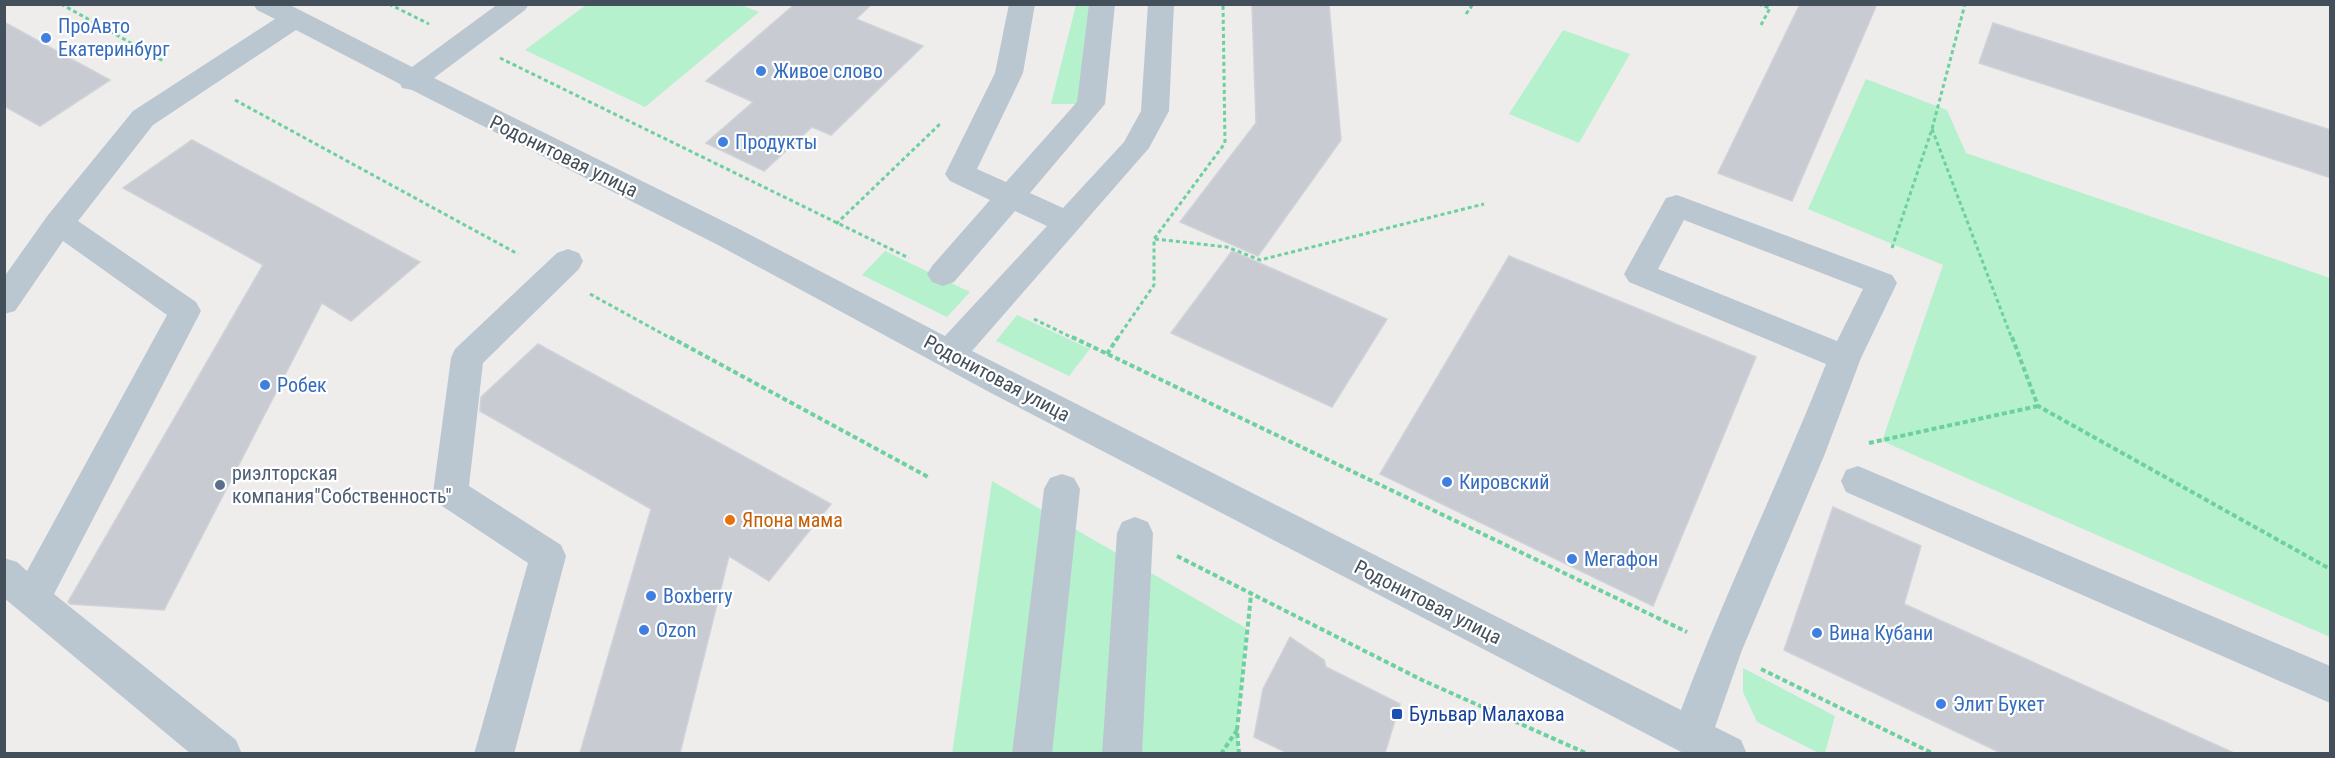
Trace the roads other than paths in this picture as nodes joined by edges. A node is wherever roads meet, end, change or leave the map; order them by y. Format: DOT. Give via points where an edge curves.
graph roads {
  1 [pos="266,4"];
  2 [pos="516,4"];
  3 [pos="1022,4"];
  4 [pos="1102,4"];
  5 [pos="1161,4"];
  6 [pos="294,20"];
  7 [pos="412,81"];
  8 [pos="1010,198"];
  9 [pos="1067,222"];
  10 [pos="59,223"];
  11 [pos="561,267"];
  12 [pos="943,274"];
  13 [pos="4,302"];
  14 [pos="950,353"];
  15 [pos="1845,358"];
  16 [pos="1858,481"];
  17 [pos="1062,489"];
  18 [pos="1135,533"];
  19 [pos="4,574"];
  20 [pos="32,599"];
  21 [pos="2331,685"];
  22 [pos="1692,735"];
  23 [pos="222,753"];
  24 [pos="494,753"];
  25 [pos="1032,753"];
  26 [pos="1122,753"];
  27 [pos="1726,753"];
  1 -- 6 [label="street, Родонитовая улица"];
  2 -- 7 [label="street"];
  3 -- 8 [label="street" via="1010,73 960,174"];
  4 -- 8 [label="street" via="1091,104"];
  5 -- 9 [label="street" via="1155,111 1135,148"];
  6 -- 7 [label="street, Родонитовая улица"];
  6 -- 10 [label="street" via="142,118"];
  7 -- 14 [label="street, Родонитовая улица"];
  8 -- 9 [label="street"];
  8 -- 12 [label="street"];
  9 -- 14 [label="street"];
  10 -- 13 [label="street"];
  10 -- 20 [label="street" via="185,311"];
  11 -- 24 [label="street" via="467,358 451,493 548,556"];
  14 -- 22 [label="street, Родонитовая улица" via="1003,384"];
  15 -- 15 [label="street" via="1881,283 1677,206 1640,274"];
  15 -- 22 [label="street" via="1723,650"];
  16 -- 21 [label="street"];
  17 -- 25 [label="street"];
  18 -- 26 [label="street"];
  19 -- 20 [label="street"];
  20 -- 23 [label="street"];
  22 -- 27 [label="street, Родонитовая улица"];
}
